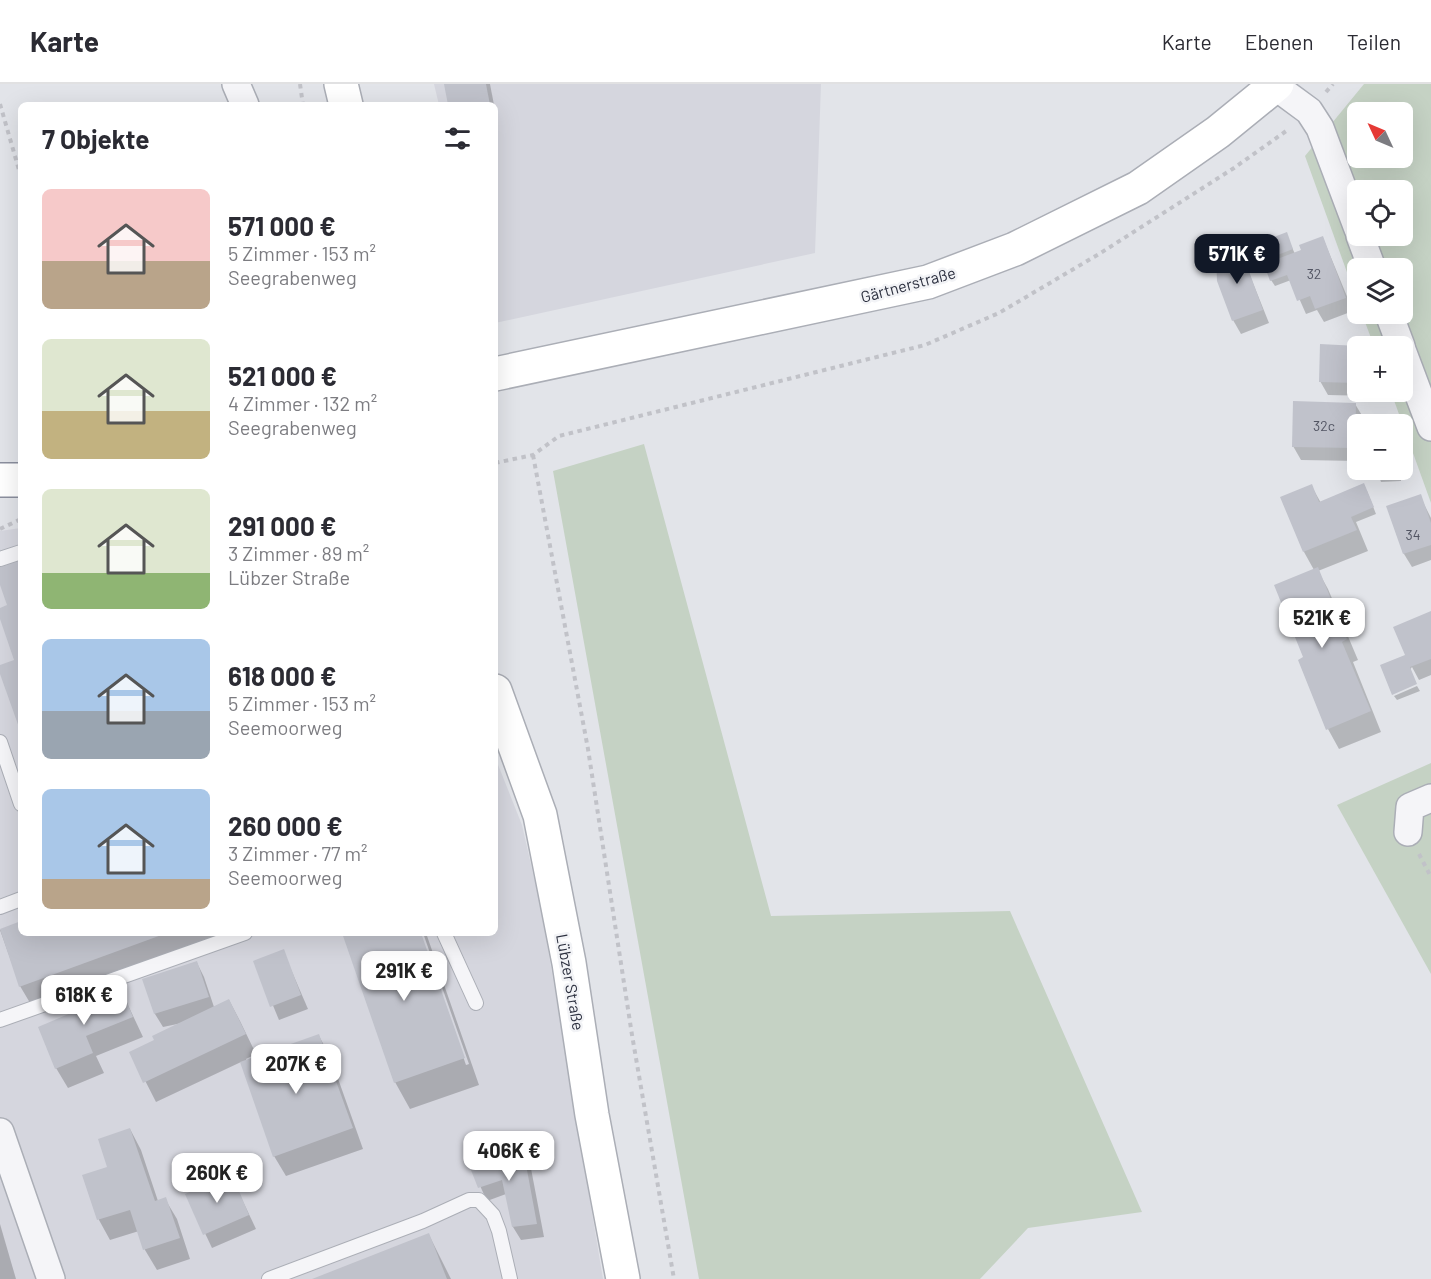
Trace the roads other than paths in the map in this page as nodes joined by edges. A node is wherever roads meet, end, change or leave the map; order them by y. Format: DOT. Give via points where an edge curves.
graph roads {
  1 [pos="236,84"];
  2 [pos="341,84"];
  3 [pos="1276,85"];
  4 [pos="244,102"];
  5 [pos="345,102"];
  6 [pos="1347,200"];
  7 [pos="498,373"];
  8 [pos="1413,378"];
  9 [pos="1431,427"];
  10 [pos="0,480"];
  11 [pos="18,481"];
  12 [pos="18,482"];
  13 [pos="0,486"];
  14 [pos="18,553"];
  15 [pos="0,560"];
  16 [pos="498,699"];
  17 [pos="0,742"];
  18 [pos="18,795"];
  19 [pos="1431,798"];
  20 [pos="1408,832"];
  21 [pos="18,900"];
  22 [pos="0,907"];
  23 [pos="237,936"];
  24 [pos="445,936"];
  25 [pos="476,1003"];
  26 [pos="0,1020"];
  27 [pos="0,1132"];
  28 [pos="51,1279"];
  29 [pos="269,1279"];
  30 [pos="510,1279"];
  31 [pos="623,1279"];
  1 -- 4 [label="street"];
  2 -- 5 [label="main road"];
  3 -- 6 [label="street" via="1309,111 1320,128"];
  3 -- 7 [label="main road, Gärtnerstraße" via="1138,188 1016,249 928,282"];
  8 -- 9 [label="street"];
  10 -- 11 [label="main road"];
  12 -- 13 [label="main road"];
  14 -- 15 [label="lane"];
  16 -- 31 [label="main road, Lübzer Straße" via="540,815 570,963 592,1115"];
  17 -- 18 [label="lane"];
  19 -- 20 [label="street" via="1410,807"];
  21 -- 22 [label="lane"];
  23 -- 26 [label="lane"];
  24 -- 25 [label="lane"];
  27 -- 28 [label="street"];
  29 -- 30 [label="lane" via="470,1200 479,1200 493,1215"];
}
